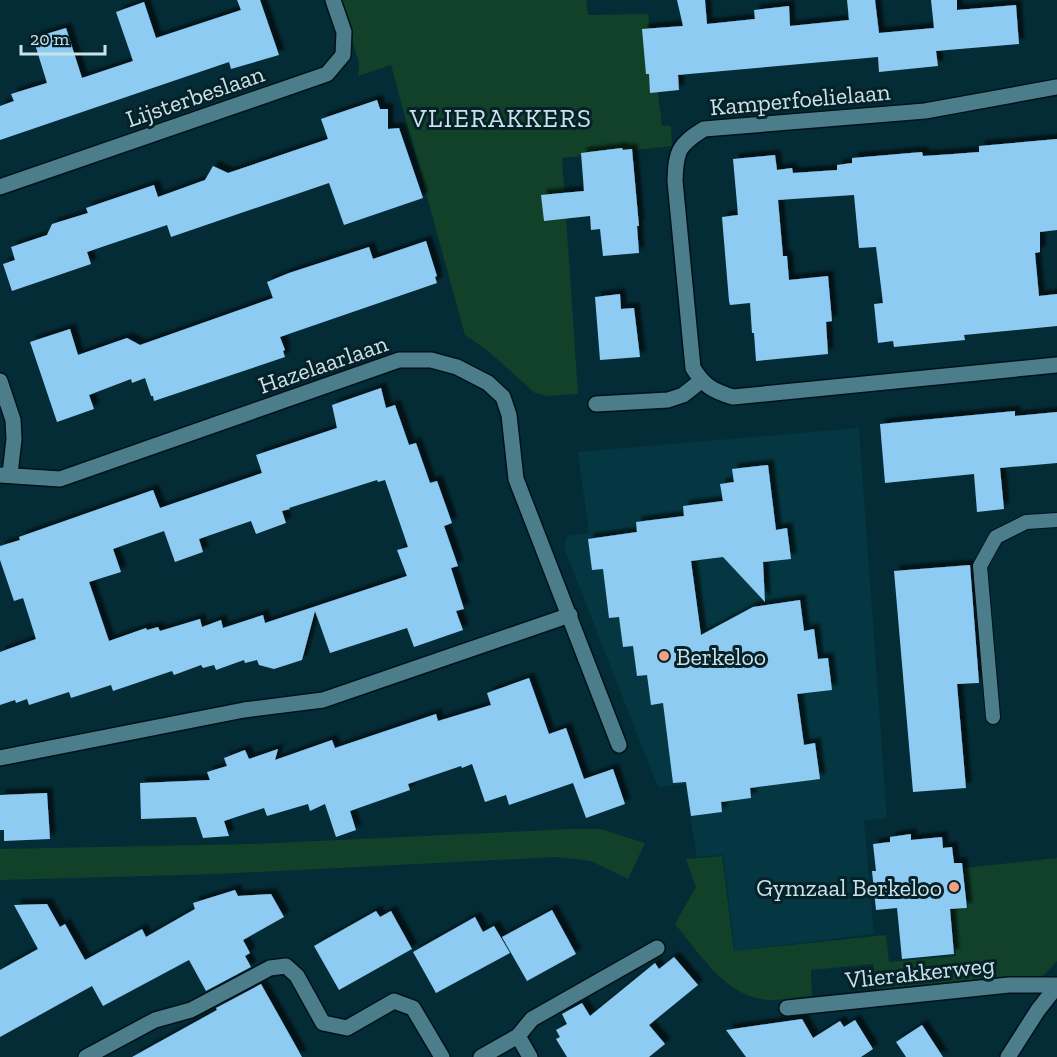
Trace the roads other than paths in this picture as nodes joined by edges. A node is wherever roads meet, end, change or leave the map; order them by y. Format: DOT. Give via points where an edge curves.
graph roads {
  1 [pos="333,0"];
  2 [pos="1057,87"];
  3 [pos="0,187"];
  4 [pos="1057,365"];
  5 [pos="0,381"];
  6 [pos="701,381"];
  7 [pos="596,404"];
  8 [pos="5,475"];
  9 [pos="1057,520"];
  10 [pos="570,615"];
  11 [pos="993,717"];
  12 [pos="619,745"];
  13 [pos="0,758"];
  14 [pos="657,948"];
  15 [pos="1057,986"];
  16 [pos="787,1008"];
  17 [pos="518,1036"];
  18 [pos="86,1057"];
  19 [pos="442,1057"];
  20 [pos="481,1057"];
  21 [pos="530,1057"];
  22 [pos="1008,1057"];
  1 -- 3 [label="street, Lijsterbeslaan" via="344,32 343,55 327,74"];
  2 -- 6 [label="street, Kamperfoelielaan" via="925,111 704,129 686,140 676,159 675,181 693,368"];
  4 -- 6 [label="street" via="733,397 715,392"];
  5 -- 8 [label="street" via="14,420 14,439"];
  6 -- 7 [label="street" via="683,395 668,400"];
  8 -- 10 [label="street, Hazelaarlaan" via="60,479 399,360 431,360 467,372 503,397 509,415 516,479"];
  9 -- 11 [label="lane" via="1026,522 996,537 980,566"];
  10 -- 12 [label="street, Hazelaarlaan"];
  10 -- 13 [label="street" via="324,700 244,710"];
  14 -- 17 [label="street" via="532,1019"];
  15 -- 16 [label="street, Vlierakkerweg" via="990,987"];
  15 -- 22 [label="street"];
  17 -- 20 [label="street"];
  17 -- 21 [label="street"];
  18 -- 19 [label="street" via="155,1020 191,1010 270,968 286,966 297,976 322,1023 347,1028 393,1001 414,1008"];
}
